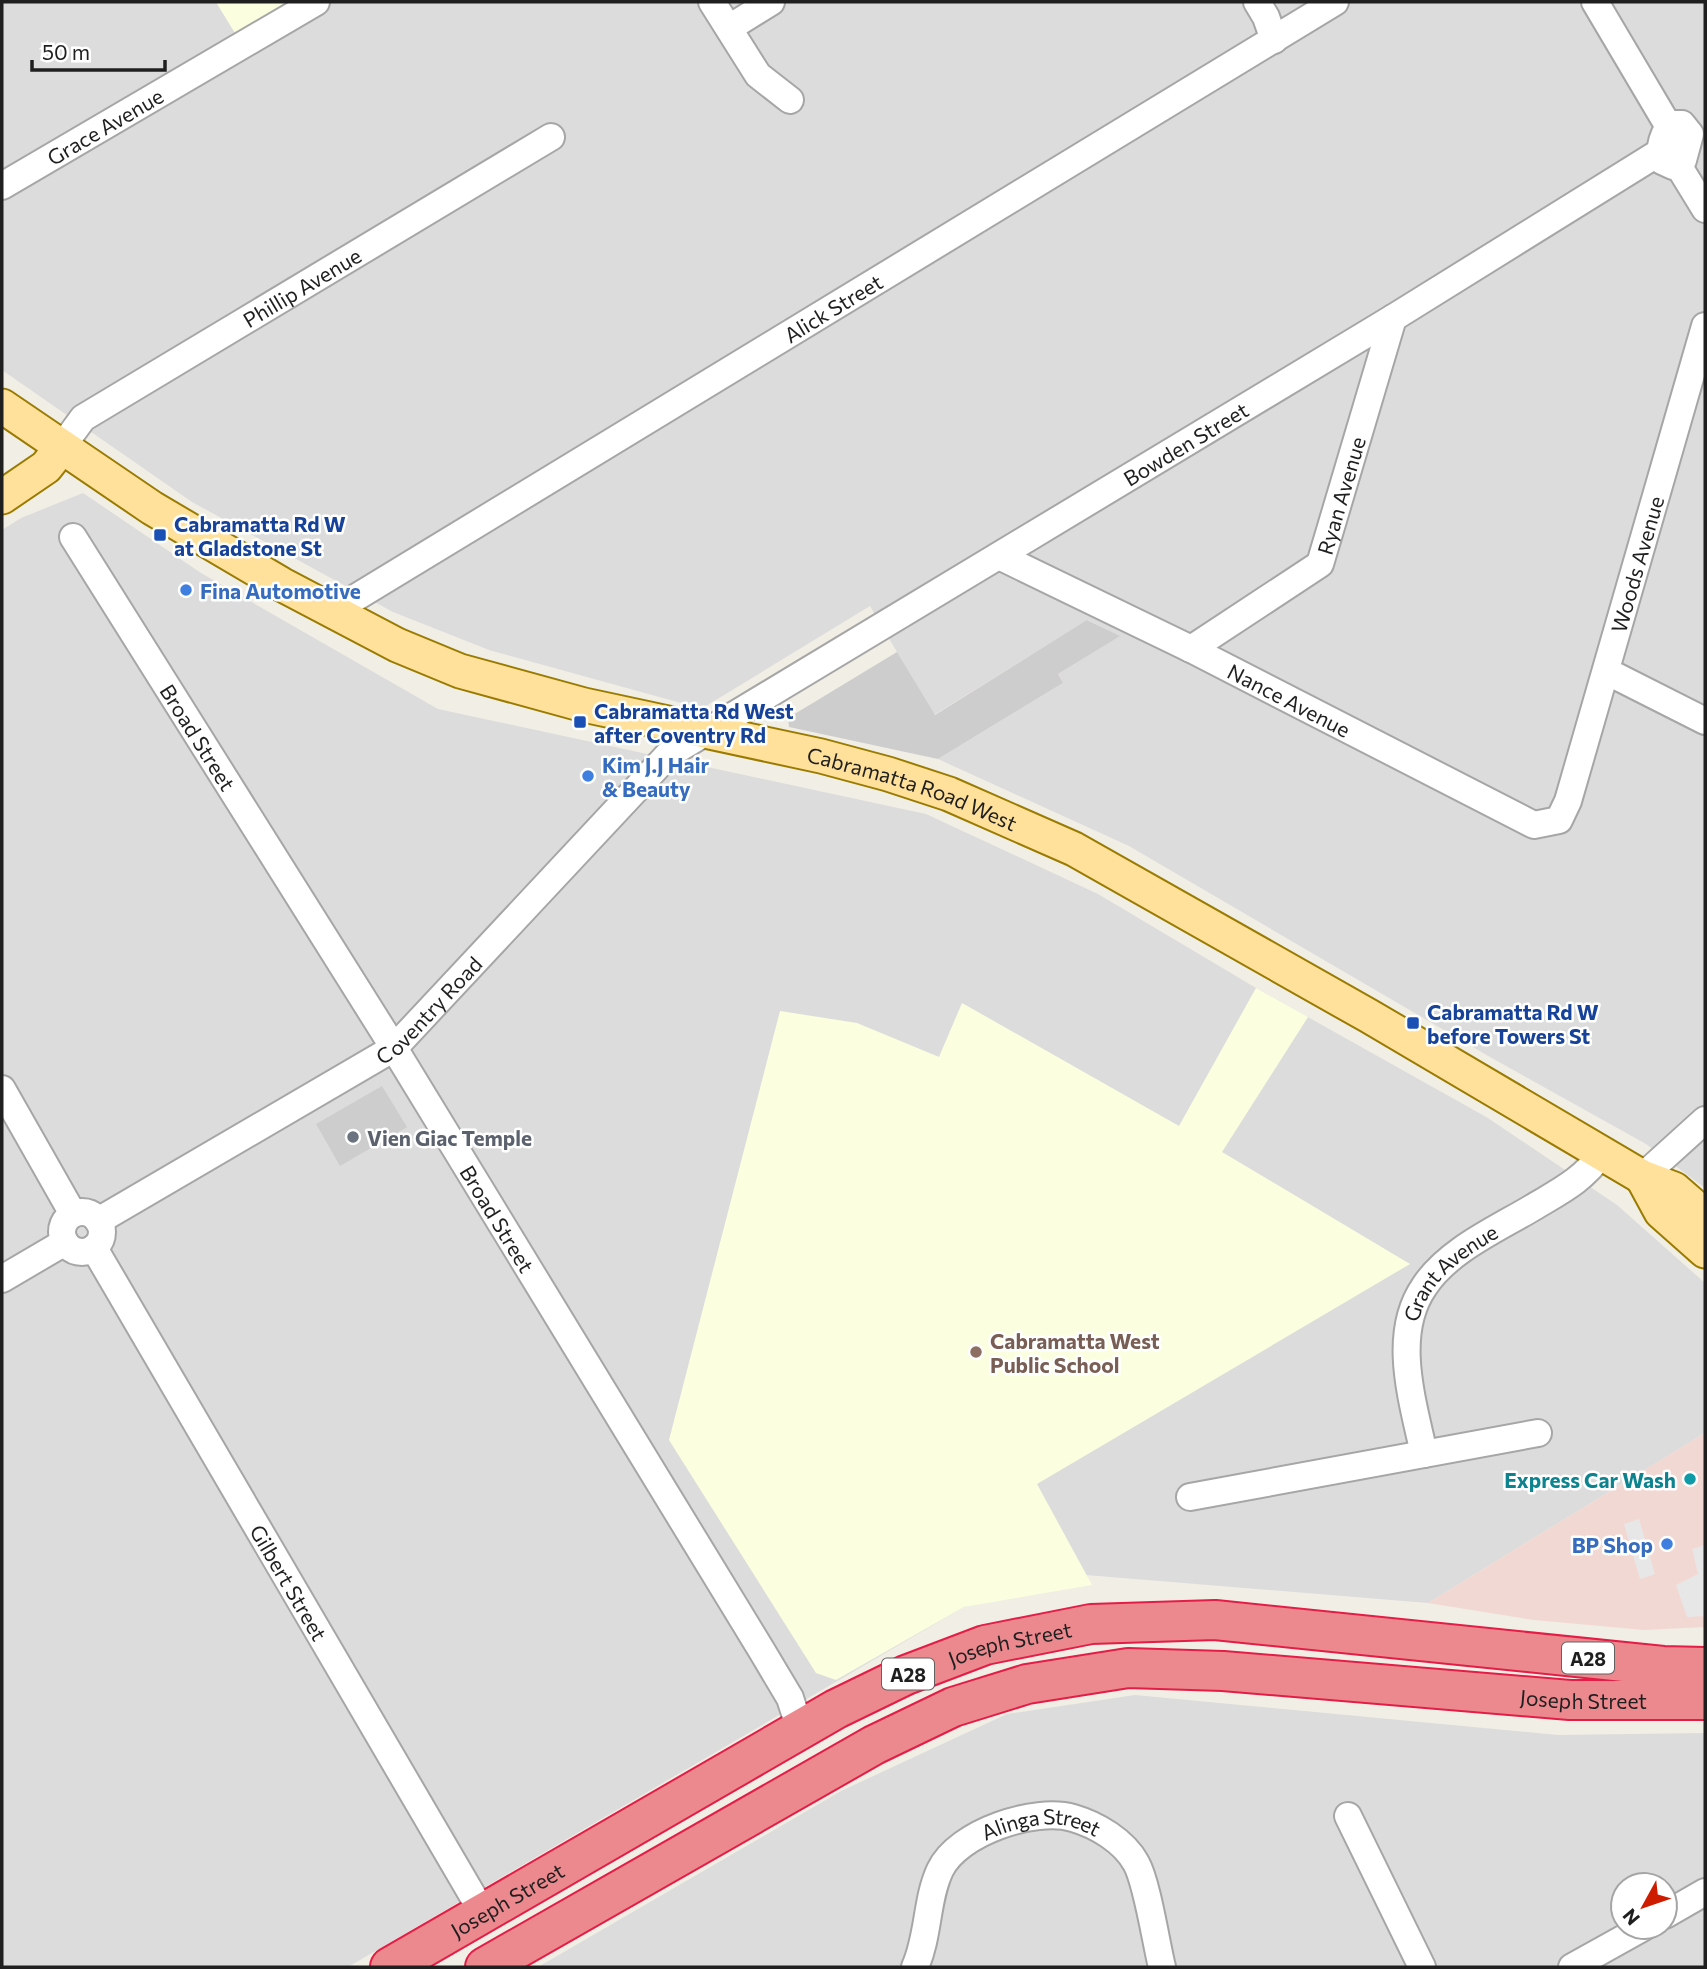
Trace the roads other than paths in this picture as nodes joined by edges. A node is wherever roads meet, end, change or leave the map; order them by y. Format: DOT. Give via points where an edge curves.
graph roads {
  1 [pos="316,2"];
  2 [pos="712,2"];
  3 [pos="771,2"];
  4 [pos="1257,2"];
  5 [pos="1335,2"];
  6 [pos="1595,2"];
  7 [pos="729,29"];
  8 [pos="1274,40"];
  9 [pos="790,100"];
  10 [pos="1688,128"];
  11 [pos="551,137"];
  12 [pos="1669,159"];
  13 [pos="2,186"];
  14 [pos="1705,209"];
  15 [pos="1393,318"];
  16 [pos="1705,326"];
  17 [pos="1698,387"];
  18 [pos="2,406"];
  19 [pos="61,447"];
  20 [pos="2,497"];
  21 [pos="73,537"];
  22 [pos="999,556"];
  23 [pos="332,612"];
  24 [pos="1191,649"];
  25 [pos="1606,671"];
  26 [pos="1705,721"];
  27 [pos="707,734"];
  28 [pos="1568,801"];
  29 [pos="394,1048"];
  30 [pos="2,1089"];
  31 [pos="1705,1120"];
  32 [pos="1603,1152"];
  33 [pos="1642,1177"];
  34 [pos="1705,1216"];
  35 [pos="85,1218"];
  36 [pos="65,1242"];
  37 [pos="94,1248"];
  38 [pos="1705,1251"];
  39 [pos="2,1279"];
  40 [pos="1538,1433"];
  41 [pos="1424,1454"];
  42 [pos="1191,1497"];
  43 [pos="1705,1667"];
  44 [pos="1705,1700"];
  45 [pos="800,1729"];
  46 [pos="1348,1816"];
  47 [pos="1705,1892"];
  48 [pos="1679,1907"];
  49 [pos="484,1915"];
  50 [pos="1619,1941"];
  51 [pos="923,1961"];
  52 [pos="390,1967"];
  53 [pos="485,1967"];
  54 [pos="1161,1967"];
  55 [pos="1422,1967"];
  56 [pos="1572,1967"];
  1 -- 13 [label="street, Grace Avenue"];
  2 -- 7 [label="street"];
  3 -- 7 [label="street"];
  4 -- 8 [label="street"];
  5 -- 8 [label="street, Alick Street"];
  6 -- 10 [label="street"];
  7 -- 9 [label="street" via="758,75"];
  8 -- 23 [label="street, Alick Street"];
  10 -- 12 [label="street"];
  11 -- 19 [label="street, Phillip Avenue" via="83,418"];
  12 -- 14 [label="street"];
  12 -- 15 [label="street, Bowden Street"];
  15 -- 22 [label="street, Bowden Street"];
  15 -- 24 [label="street, Ryan Avenue" via="1320,564"];
  16 -- 17 [label="street, Woods Avenue"];
  17 -- 25 [label="street, Woods Avenue"];
  18 -- 19 [label="main road, Cabramatta Road West"];
  19 -- 20 [label="main road" via="46,467"];
  19 -- 23 [label="main road, Cabramatta Road West" via="152,508"];
  21 -- 29 [label="street, Broad Street"];
  22 -- 24 [label="street, Nance Avenue"];
  22 -- 27 [label="street, Bowden Street"];
  23 -- 27 [label="main road, Cabramatta Road West" via="460,671"];
  24 -- 28 [label="street, Nance Avenue" via="1534,825 1559,820"];
  25 -- 26 [label="street"];
  25 -- 28 [label="street, Woods Avenue"];
  27 -- 29 [label="street, Coventry Road" via="668,755"];
  27 -- 32 [label="main road, Cabramatta Road West" via="888,774 949,794 1074,849"];
  29 -- 35 [label="street, Coventry Road"];
  29 -- 45 [label="street, Broad Street" via="766,1657 790,1698"];
  30 -- 35 [label="street"];
  31 -- 33 [label="street"];
  32 -- 33 [label="main road, Cabramatta Road West"];
  32 -- 41 [label="street, Grant Avenue" via="1586,1175 1478,1241 1424,1286 1410,1315 1408,1340 1409,1384"];
  33 -- 34 [label="main road, Cabramatta Road West" via="1674,1189"];
  33 -- 38 [label="main road, Cabramatta Road West" via="1661,1212"];
  35 -- 36 [label="street" via="62,1230"];
  35 -- 37 [label="street" via="101,1238"];
  36 -- 37 [label="street" via="81,1252"];
  36 -- 39 [label="street"];
  37 -- 49 [label="street, Gilbert Street"];
  40 -- 41 [label="street"];
  41 -- 42 [label="street"];
  43 -- 45 [label="highway, Joseph Street / A28" via="1215,1620 1091,1624 985,1645 868,1692"];
  44 -- 53 [label="highway, Joseph Street / A28" via="1570,1700 1223,1671 1128,1668 1027,1684 953,1707 874,1745"];
  45 -- 49 [label="highway, Joseph Street / A28"];
  46 -- 55 [label="street"];
  47 -- 48 [label="street"];
  49 -- 52 [label="highway, Joseph Street / A28"];
  50 -- 56 [label="street"];
  51 -- 54 [label="street, Alinga Street" via="941,1868 956,1850 990,1828 1038,1817 1072,1818 1117,1839 1137,1864"];
}
